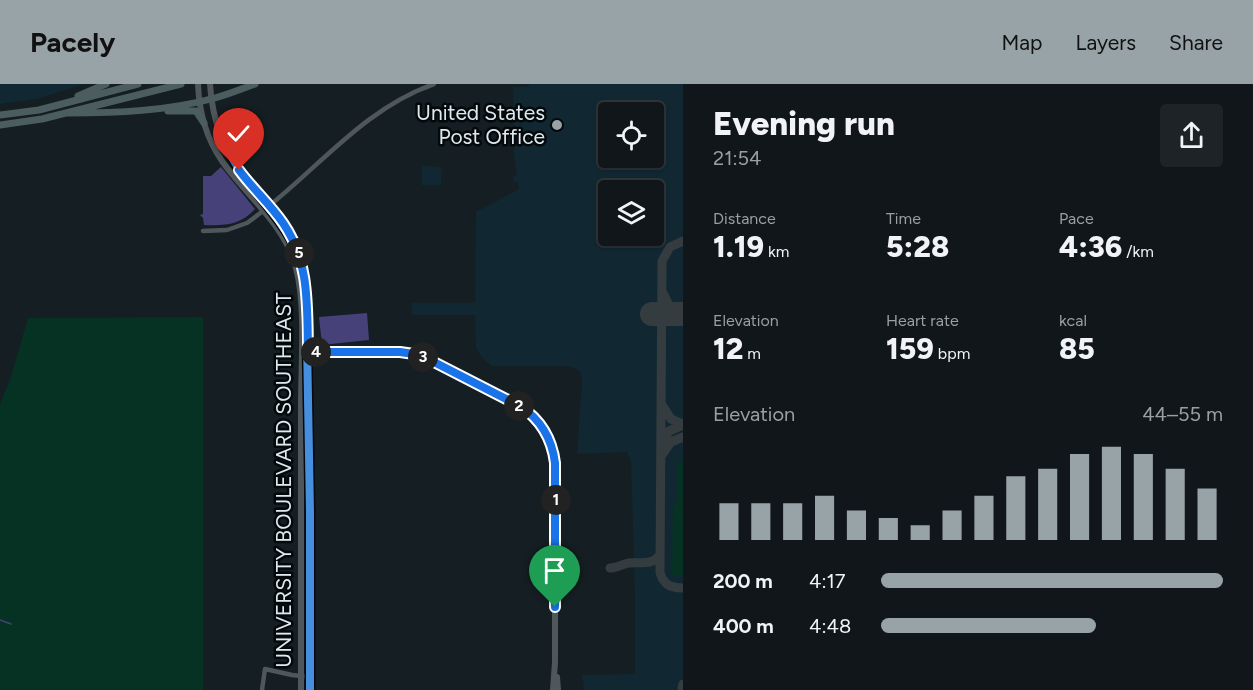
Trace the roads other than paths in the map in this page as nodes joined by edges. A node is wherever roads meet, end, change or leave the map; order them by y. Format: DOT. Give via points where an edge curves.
graph roads {
  1 [pos="106,84"];
  2 [pos="138,84"];
  3 [pos="181,84"];
  4 [pos="198,84"];
  5 [pos="210,84"];
  6 [pos="255,84"];
  7 [pos="434,84"];
  8 [pos="211,99"];
  9 [pos="200,101"];
  10 [pos="51,107"];
  11 [pos="117,112"];
  12 [pos="68,113"];
  13 [pos="0,115"];
  14 [pos="204,123"];
  15 [pos="0,125"];
  16 [pos="266,208"];
  17 [pos="203,231"];
  18 [pos="305,352"];
  19 [pos="555,662"];
  20 [pos="301,676"];
  21 [pos="310,677"];
  22 [pos="262,690"];
  23 [pos="301,690"];
  24 [pos="310,690"];
  25 [pos="553,690"];
  26 [pos="558,690"];
  1 -- 10 [label="main road"];
  2 -- 10 [label="main road"];
  3 -- 12 [label="main road"];
  4 -- 9 [label="main road, UNIVERSITY BOULEVARD SOUTHEAST"];
  5 -- 8 [label="main road, UNIVERSITY BOULEVARD SOUTHEAST"];
  6 -- 8 [label="main road"];
  7 -- 16 [label="street" via="380,111"];
  8 -- 9 [label="main road"];
  8 -- 16 [label="main road, UNIVERSITY BOULEVARD SOUTHEAST" via="230,154"];
  9 -- 11 [label="main road"];
  9 -- 14 [label="main road, UNIVERSITY BOULEVARD SOUTHEAST"];
  10 -- 13 [label="main road"];
  11 -- 12 [label="main road"];
  11 -- 14 [label="main road" via="190,110 199,113"];
  12 -- 15 [label="main road"];
  14 -- 16 [label="main road, UNIVERSITY BOULEVARD SOUTHEAST" via="222,160"];
  16 -- 17 [label="street" via="237,228"];
  16 -- 18 [label="main road, UNIVERSITY BOULEVARD SOUTHEAST" via="292,238 304,269"];
  18 -- 19 [label="main road" via="414,354 520,406 537,420 551,444 555,463"];
  18 -- 20 [label="main road, UNIVERSITY BOULEVARD SOUTHEAST"];
  18 -- 21 [label="main road, UNIVERSITY BOULEVARD SOUTHEAST"];
  19 -- 25 [label="main road"];
  19 -- 26 [label="main road"];
  20 -- 21 [label="street"];
  20 -- 22 [label="street" via="265,669"];
  20 -- 23 [label="main road, UNIVERSITY BOULEVARD SOUTHEAST"];
  21 -- 24 [label="main road, UNIVERSITY BOULEVARD SOUTHEAST"];
}
